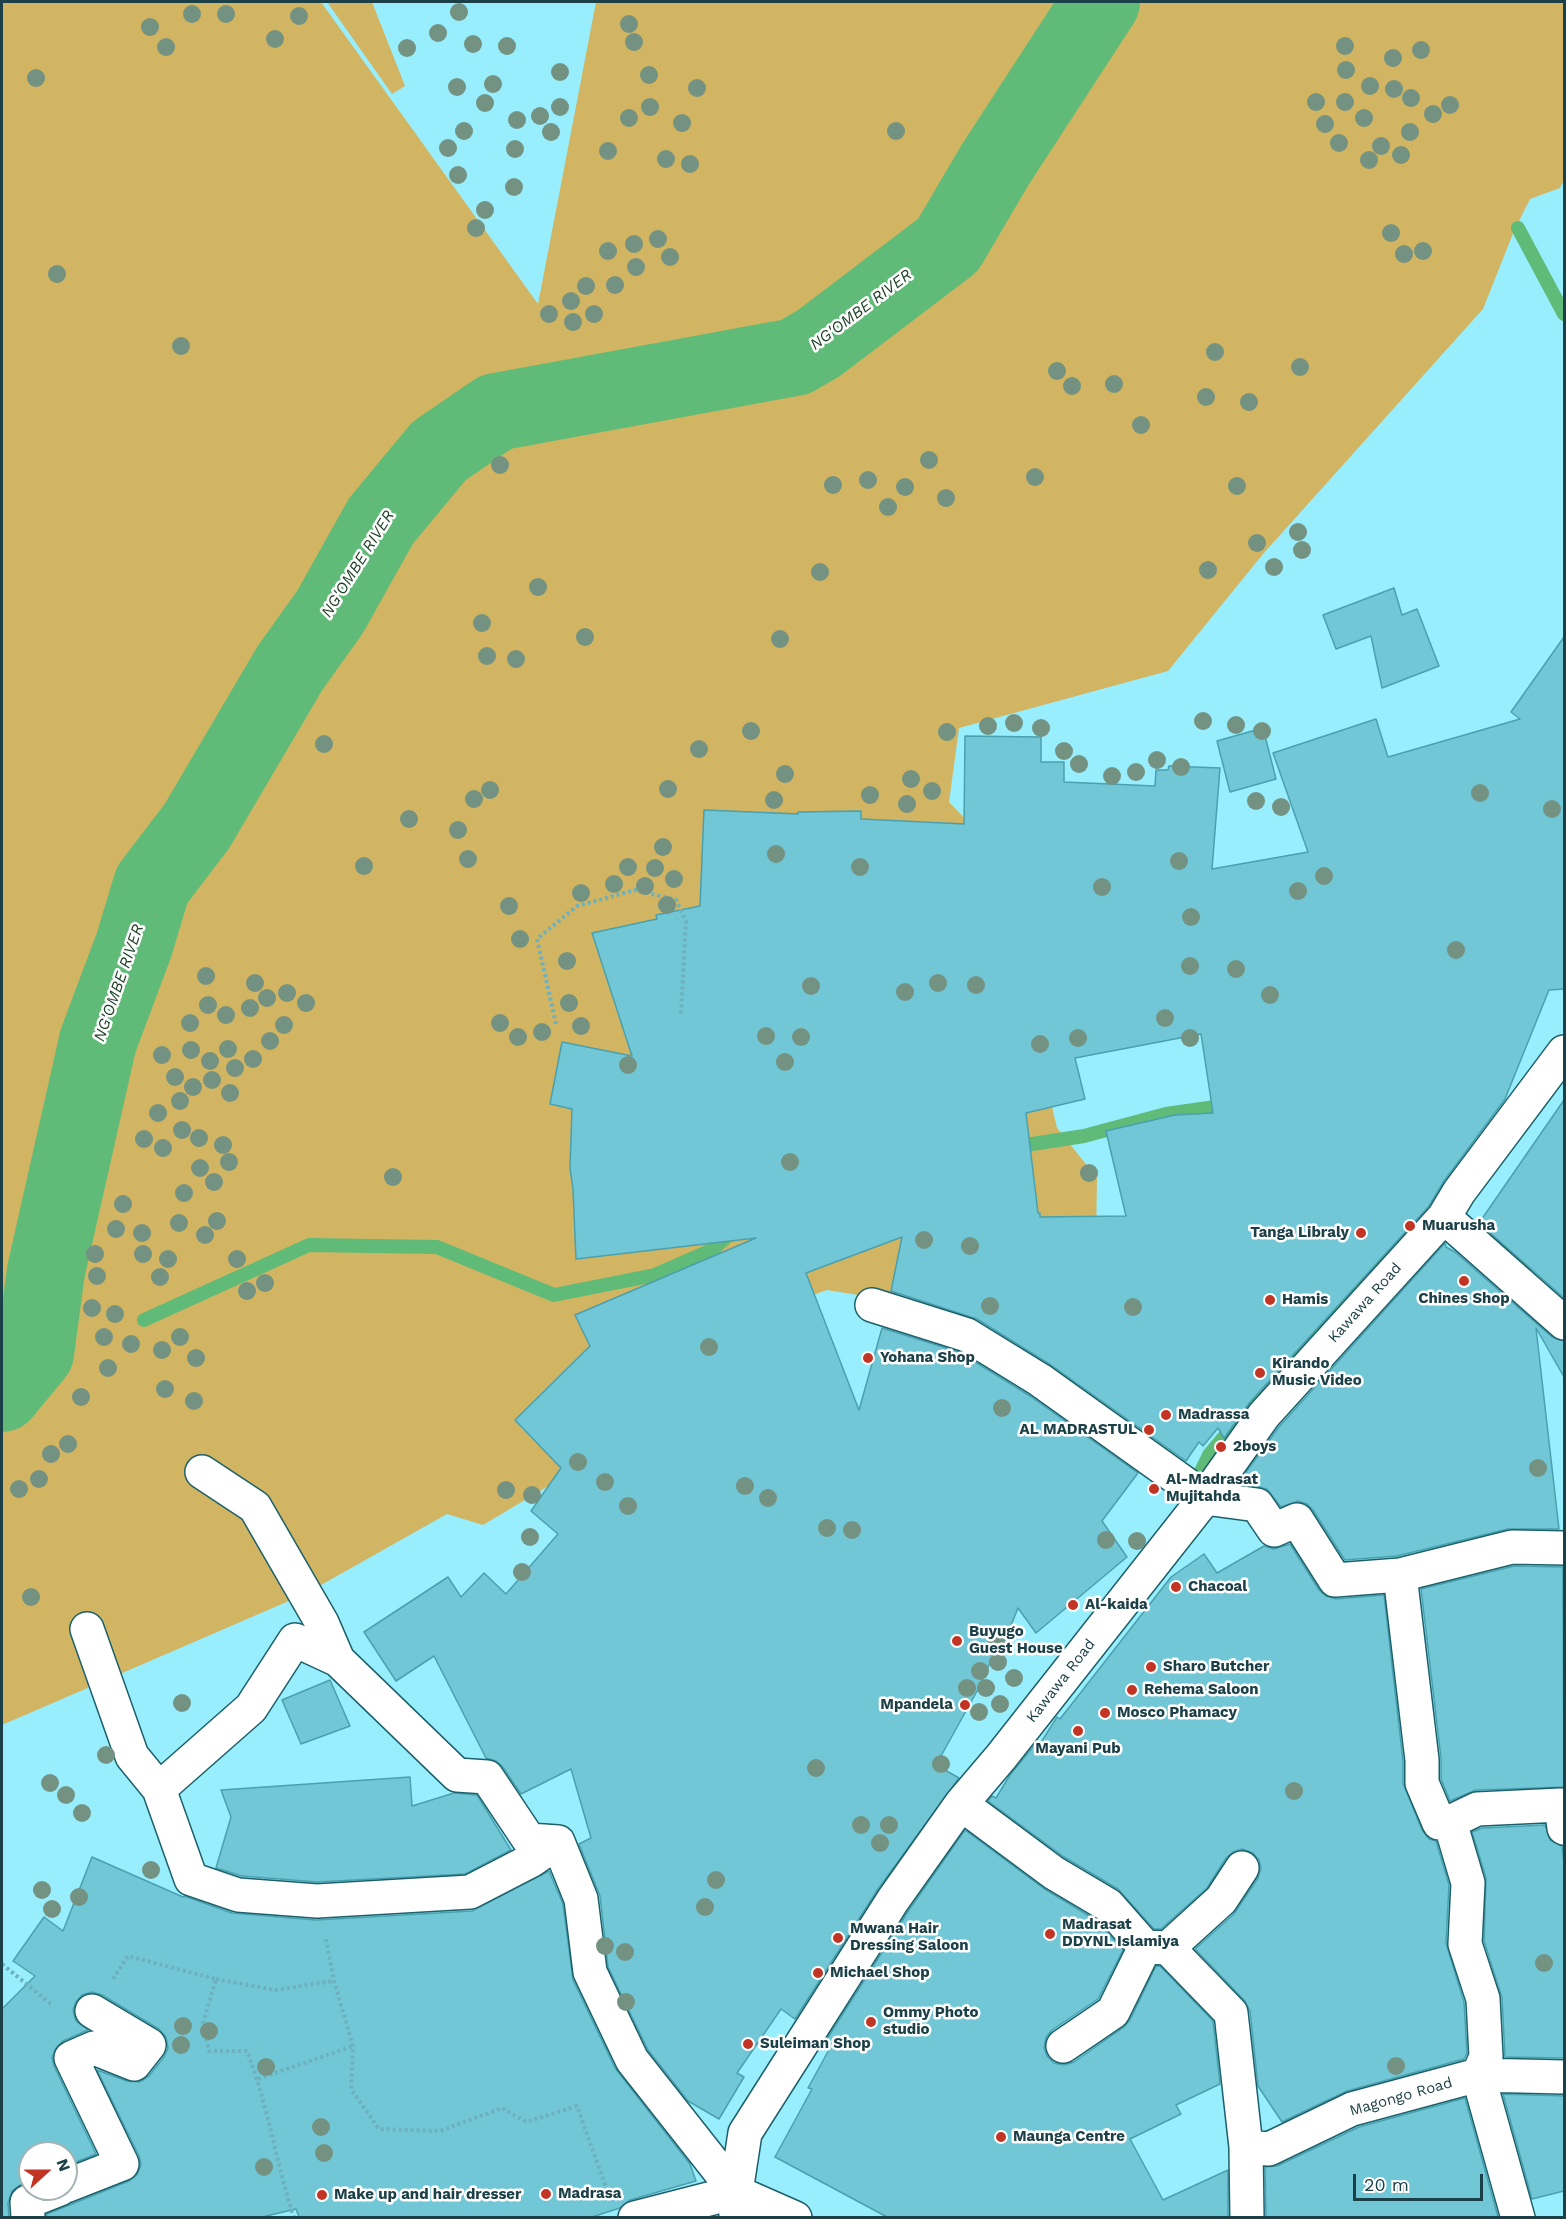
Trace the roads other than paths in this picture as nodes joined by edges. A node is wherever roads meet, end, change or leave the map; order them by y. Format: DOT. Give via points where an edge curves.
graph roads {
  1 [pos="1564,1052"];
  2 [pos="1444,1217"];
  3 [pos="872,1305"];
  4 [pos="1564,1323"];
  5 [pos="202,1472"];
  6 [pos="1206,1498"];
  7 [pos="1564,1548"];
  8 [pos="1401,1575"];
  9 [pos="87,1629"];
  10 [pos="338,1659"];
  11 [pos="159,1790"];
  12 [pos="961,1804"];
  13 [pos="1450,1822"];
  14 [pos="1564,1828"];
  15 [pos="558,1842"];
  16 [pos="1242,1868"];
  17 [pos="1157,1948"];
  18 [pos="92,2011"];
  19 [pos="1063,2046"];
  20 [pos="1478,2075"];
  21 [pos="1564,2077"];
  22 [pos="1246,2147"];
  23 [pos="78,2182"];
  24 [pos="30,2201"];
  25 [pos="736,2205"];
  26 [pos="2,2216"];
  27 [pos="28,2217"];
  28 [pos="635,2217"];
  29 [pos="795,2217"];
  30 [pos="1246,2217"];
  31 [pos="1518,2217"];
  1 -- 2 [label="street, Kawawa Road" via="1459,1191"];
  2 -- 4 [label="street"];
  2 -- 6 [label="street, Kawawa Road" via="1264,1414"];
  3 -- 6 [label="street" via="967,1335 1040,1380"];
  5 -- 10 [label="street" via="255,1507 322,1623"];
  6 -- 8 [label="street" via="1257,1505 1274,1530 1297,1520 1335,1580"];
  6 -- 12 [label="street, Kawawa Road"];
  7 -- 8 [label="street" via="1512,1547"];
  8 -- 13 [label="street" via="1422,1783 1438,1823"];
  9 -- 11 [label="street" via="132,1756"];
  10 -- 11 [label="street" via="295,1640 251,1708"];
  10 -- 15 [label="street" via="457,1775 487,1777 529,1840"];
  11 -- 15 [label="street" via="191,1879 238,1895 317,1901 470,1892"];
  12 -- 17 [label="street" via="1054,1873 1108,1905"];
  12 -- 25 [label="street, Kawawa Road" via="893,1900 745,2133"];
  13 -- 14 [label="street" via="1477,1809 1561,1805"];
  13 -- 20 [label="street" via="1468,1883 1465,1944 1483,1999 1486,2057"];
  15 -- 25 [label="street" via="581,1899 590,1972 632,2060"];
  16 -- 17 [label="street" via="1221,1900"];
  17 -- 19 [label="street" via="1113,2012"];
  17 -- 22 [label="street" via="1231,2013"];
  18 -- 23 [label="street" via="149,2045 134,2064 94,2048 71,2058 122,2164"];
  20 -- 21 [label="street, Magongo Road"];
  20 -- 22 [label="street, Magongo Road" via="1352,2109 1269,2150"];
  20 -- 31 [label="street"];
  22 -- 30 [label="street"];
  24 -- 27 [label="street"];
  25 -- 28 [label="street"];
  25 -- 29 [label="street"];
  26 -- 27 [label="street"];
}
